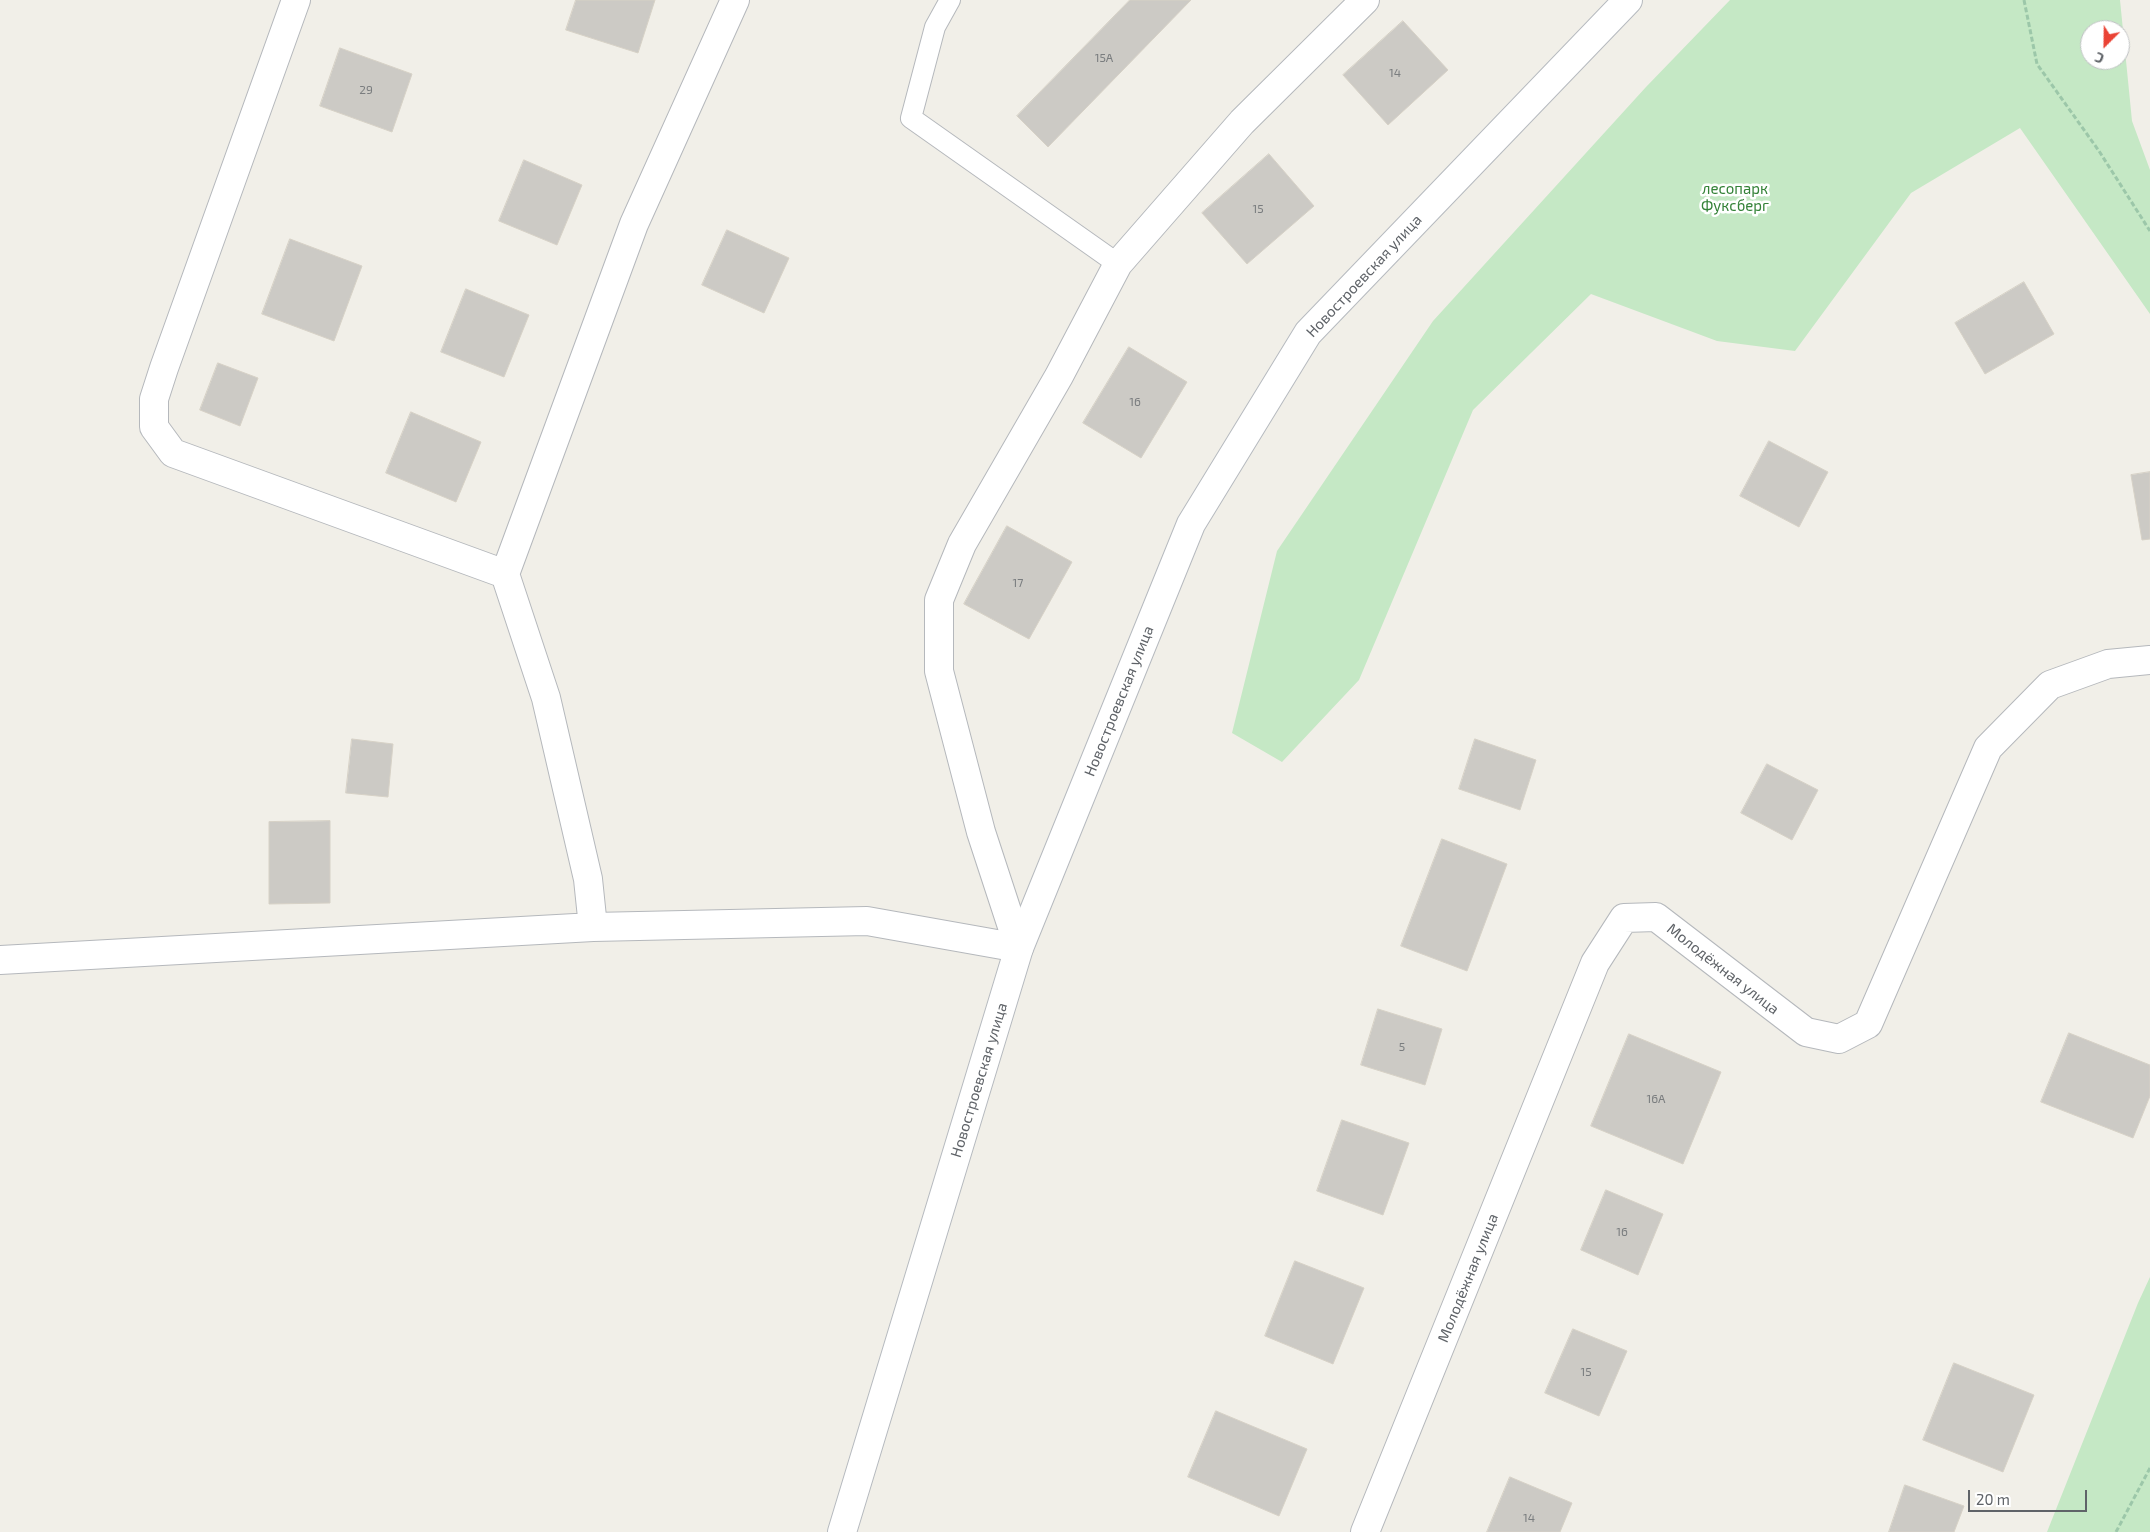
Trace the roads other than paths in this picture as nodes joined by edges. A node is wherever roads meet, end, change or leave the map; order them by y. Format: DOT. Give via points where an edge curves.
graph roads {
  1 [pos="296,0"];
  2 [pos="735,0"];
  3 [pos="950,0"];
  4 [pos="1365,0"];
  5 [pos="1628,0"];
  6 [pos="1118,264"];
  7 [pos="505,574"];
  8 [pos="2150,660"];
  9 [pos="593,927"];
  10 [pos="1019,948"];
  11 [pos="0,960"];
  12 [pos="842,1532"];
  13 [pos="1365,1532"];
  1 -- 7 [label="street" via="154,398 154,427 173,453"];
  2 -- 7 [label="street" via="634,224"];
  3 -- 6 [label="lane" via="935,26 911,118"];
  4 -- 6 [label="street" via="1242,122"];
  5 -- 10 [label="street, Новостроевская улица" via="1308,333 1191,524"];
  6 -- 10 [label="street" via="1060,376 962,544 939,600 939,671 981,832"];
  7 -- 9 [label="street" via="546,698 588,879"];
  8 -- 13 [label="street, Молодёжная улица" via="2108,664 2050,685 1988,748 1868,1024 1839,1039 1806,1032 1656,917 1624,918 1595,963"];
  9 -- 10 [label="street" via="867,921"];
  9 -- 11 [label="street"];
  10 -- 12 [label="street, Новостроевская улица"];
}
